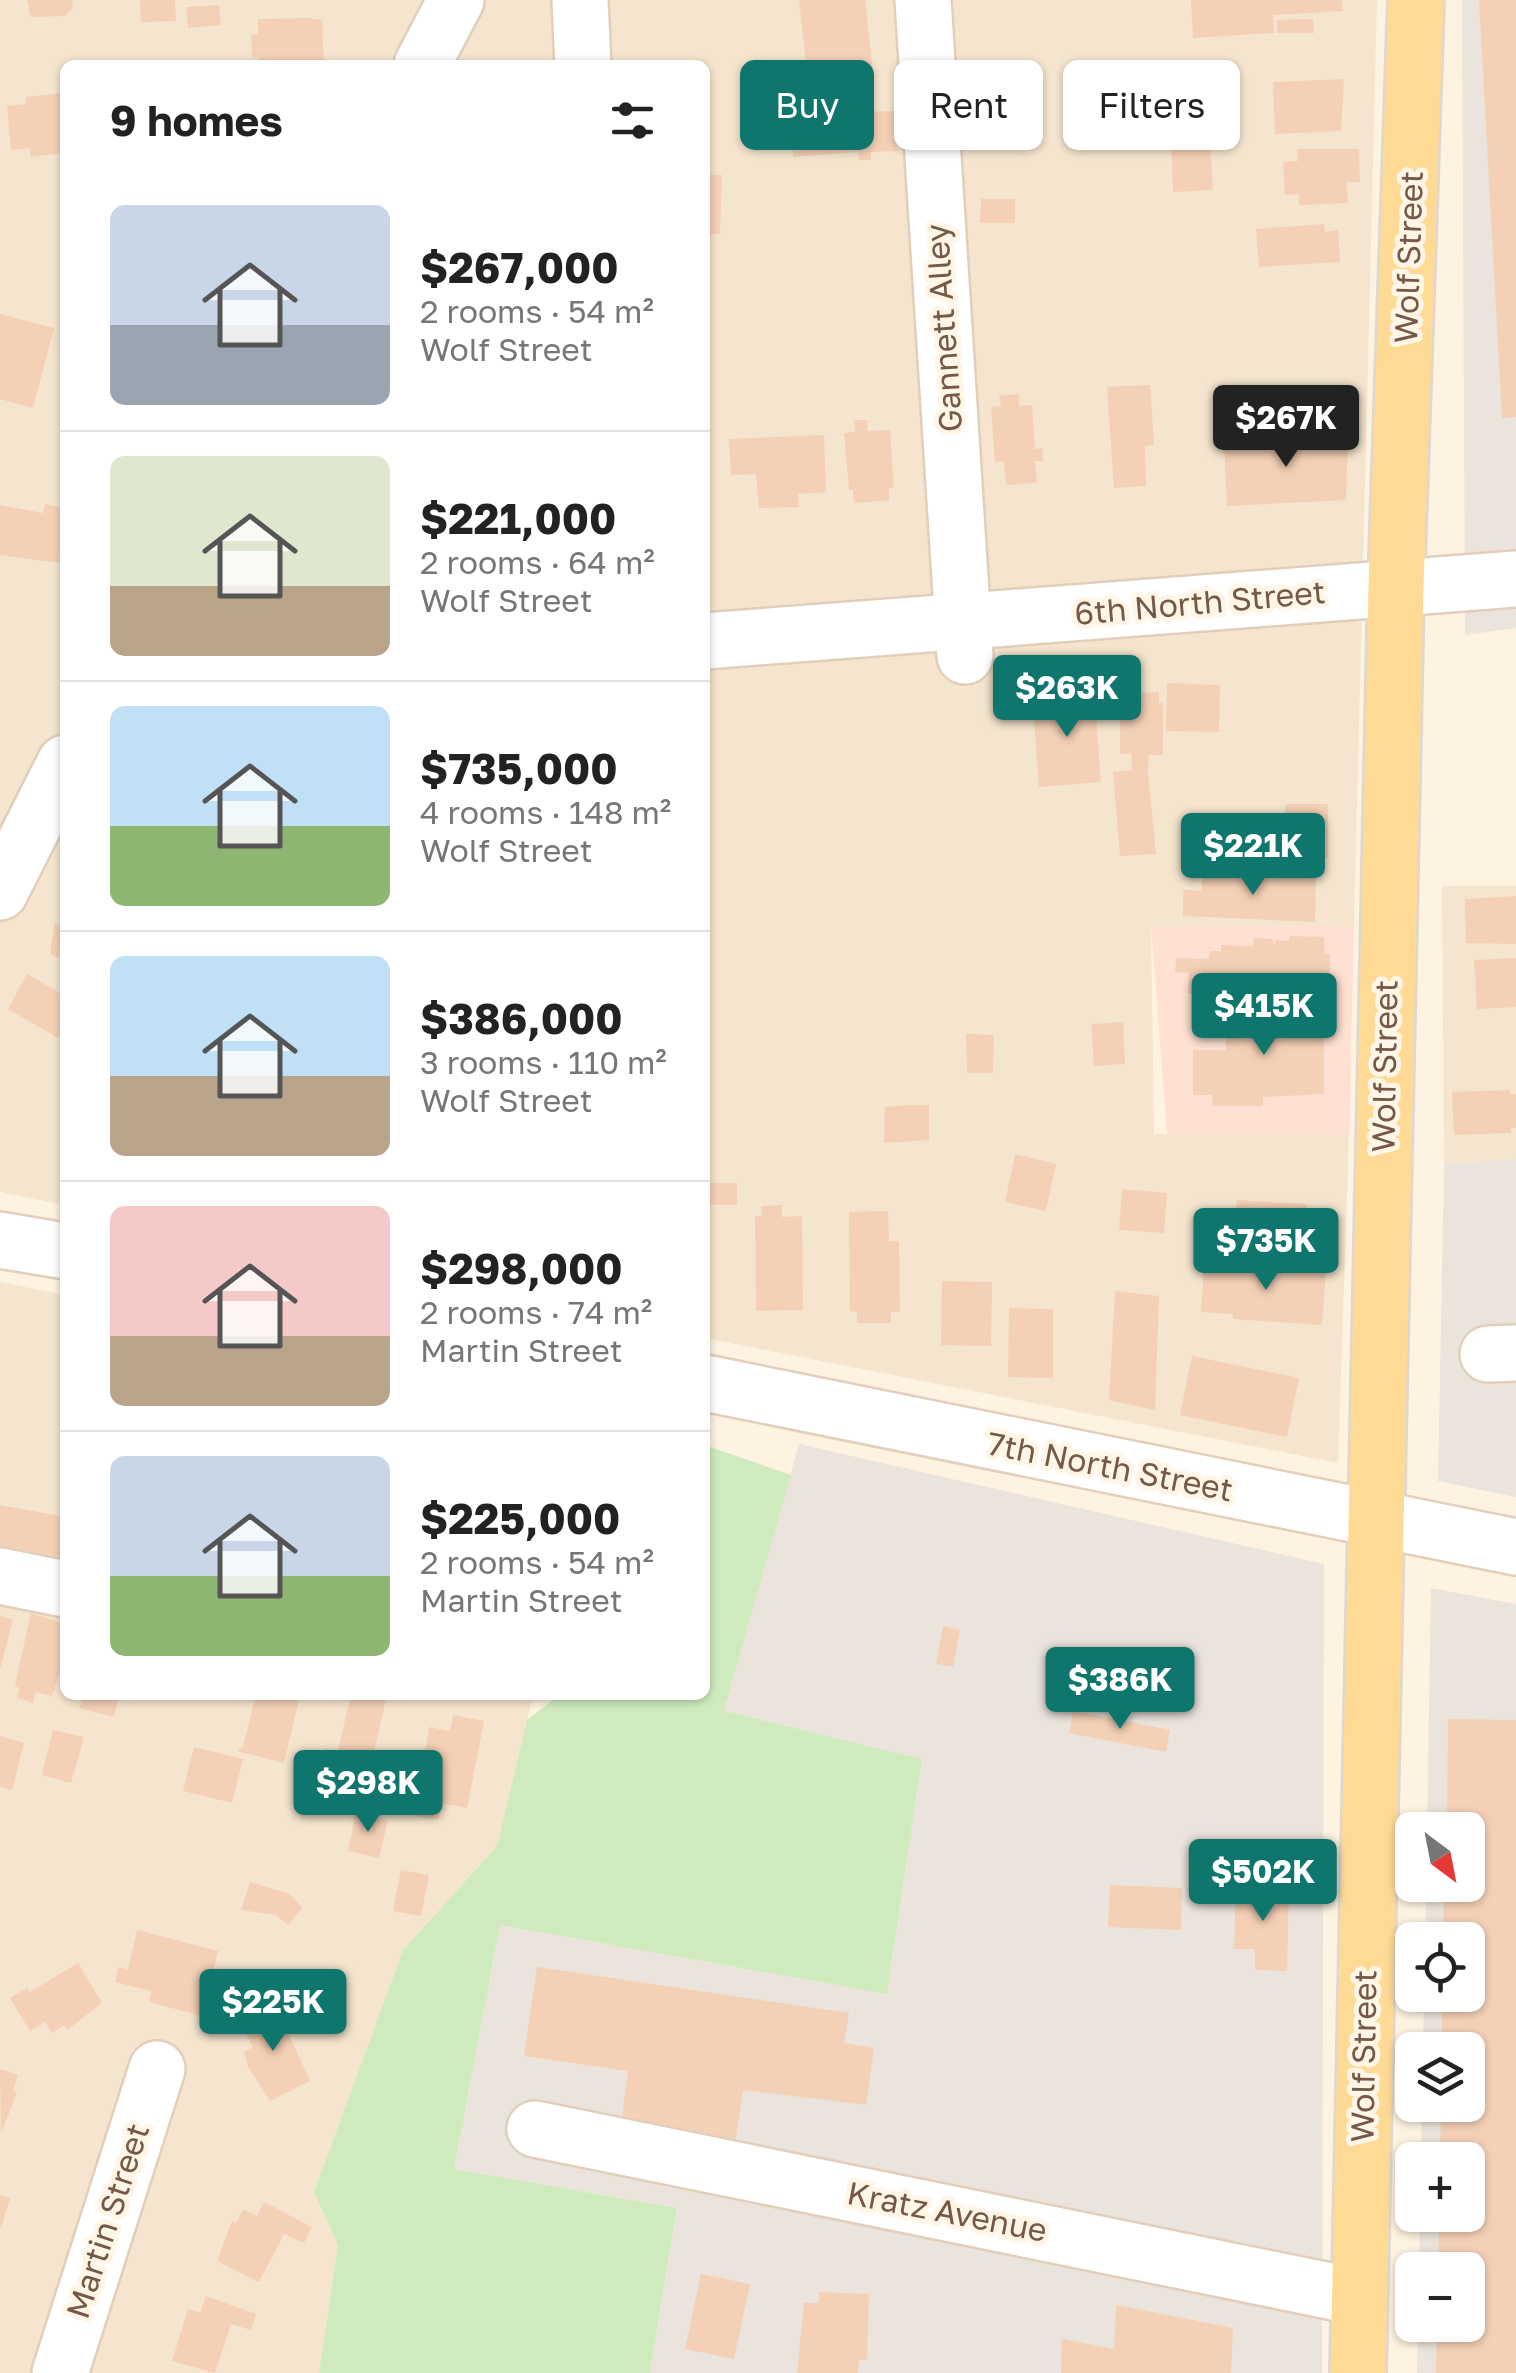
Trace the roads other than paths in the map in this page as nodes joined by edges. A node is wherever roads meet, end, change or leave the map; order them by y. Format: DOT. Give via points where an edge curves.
graph roads {
  1 [pos="456,0"];
  2 [pos="580,0"];
  3 [pos="923,0"];
  4 [pos="1416,0"];
  5 [pos="425,60"];
  6 [pos="583,60"];
  7 [pos="1516,579"];
  8 [pos="1396,587"];
  9 [pos="963,639"];
  10 [pos="710,642"];
  11 [pos="60,773"];
  12 [pos="0,892"];
  13 [pos="0,1240"];
  14 [pos="60,1250"];
  15 [pos="710,1384"];
  16 [pos="1374,1520"];
  17 [pos="1516,1548"];
  18 [pos="0,1576"];
  19 [pos="60,1588"];
  20 [pos="156,2069"];
  21 [pos="535,2129"];
  22 [pos="1360,2296"];
  23 [pos="60,2373"];
  24 [pos="1358,2373"];
  1 -- 5 [label="street"];
  2 -- 6 [label="street"];
  3 -- 9 [label="street, Gannett Alley"];
  4 -- 8 [label="main road, Wolf Street"];
  7 -- 8 [label="street, 6th North Street"];
  8 -- 9 [label="street, 6th North Street"];
  8 -- 16 [label="main road, Wolf Street"];
  9 -- 10 [label="street, 6th North Street"];
  11 -- 12 [label="street"];
  13 -- 14 [label="street"];
  15 -- 16 [label="street, 7th North Street"];
  16 -- 17 [label="street, 7th North Street"];
  16 -- 22 [label="main road, Wolf Street"];
  18 -- 19 [label="street"];
  20 -- 23 [label="street, Martin Street"];
  21 -- 22 [label="street, Kratz Avenue"];
  22 -- 24 [label="main road, Wolf Street"];
}
